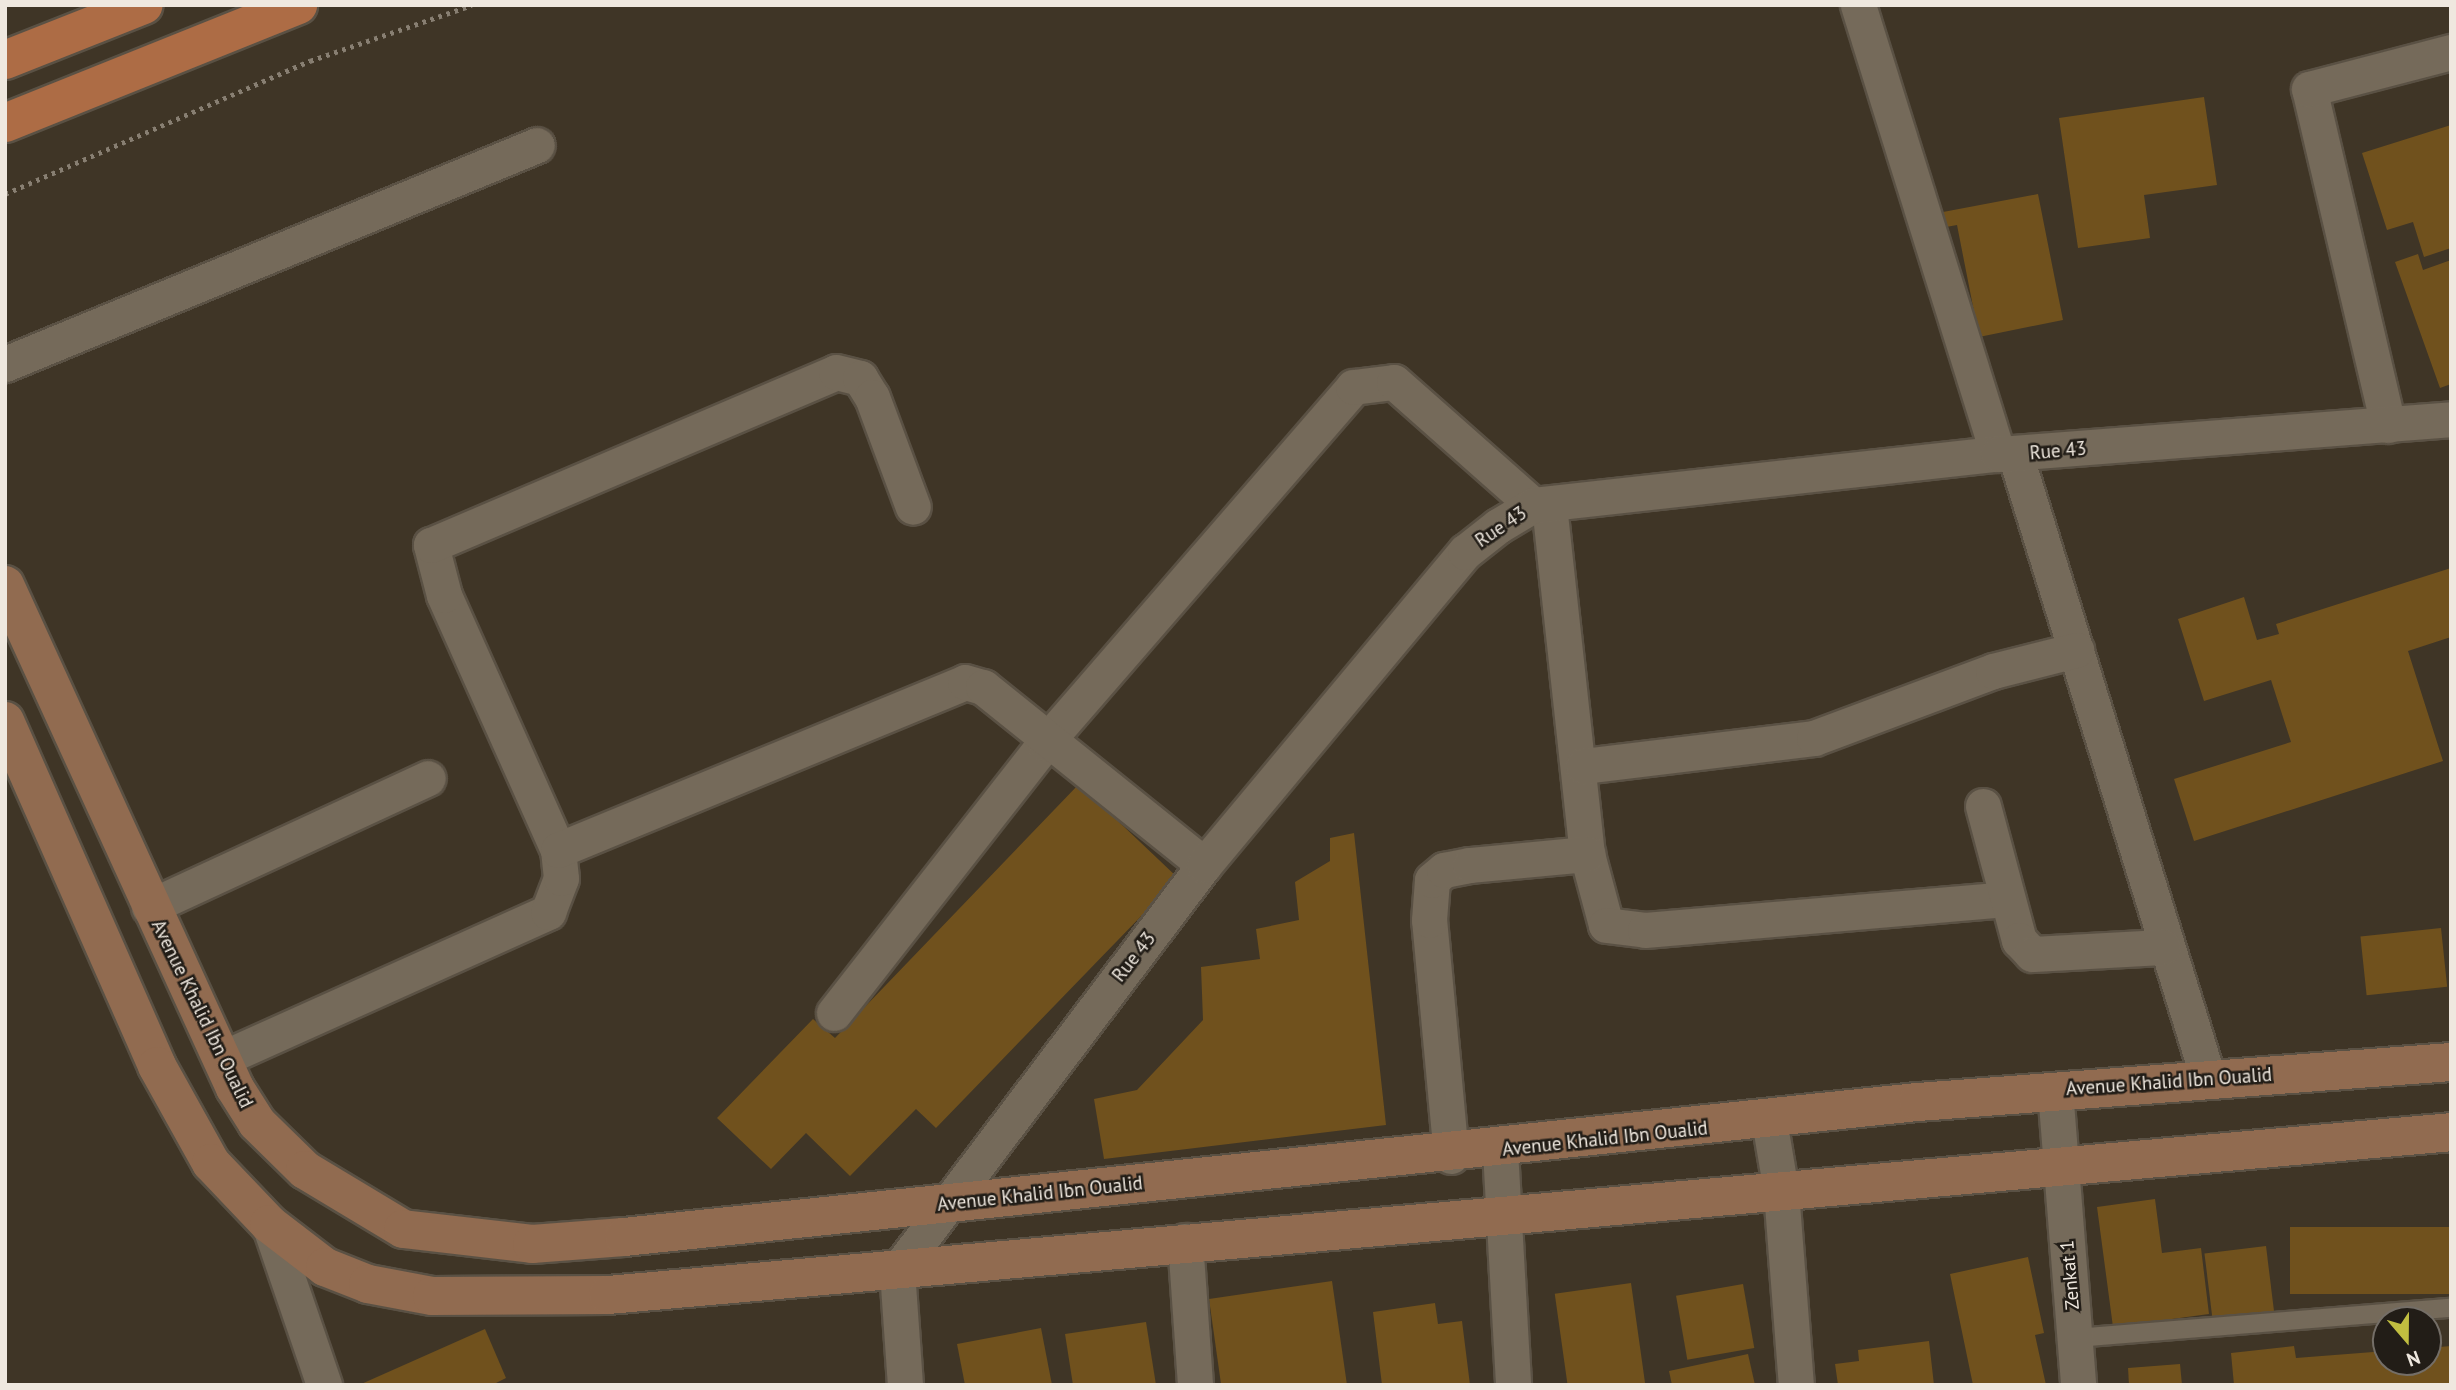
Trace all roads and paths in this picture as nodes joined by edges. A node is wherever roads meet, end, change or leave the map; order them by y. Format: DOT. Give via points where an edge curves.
graph roads {
  1 [pos="144,5"];
  2 [pos="298,5"];
  3 [pos="472,5"];
  4 [pos="1858,5"];
  5 [pos="2451,51"];
  6 [pos="5,60"];
  7 [pos="5,123"];
  8 [pos="537,145"];
  9 [pos="5,194"];
  10 [pos="5,364"];
  11 [pos="2451,419"];
  12 [pos="2388,425"];
  13 [pos="2007,454"];
  14 [pos="1541,505"];
  15 [pos="913,507"];
  16 [pos="5,585"];
  17 [pos="2076,650"];
  18 [pos="5,721"];
  19 [pos="1045,743"];
  20 [pos="1583,766"];
  21 [pos="428,778"];
  22 [pos="1983,806"];
  23 [pos="558,850"];
  24 [pos="1587,854"];
  25 [pos="1204,865"];
  26 [pos="2006,899"];
  27 [pos="149,907"];
  28 [pos="2163,947"];
  29 [pos="834,1013"];
  30 [pos="221,1059"];
  31 [pos="2451,1062"];
  32 [pos="2208,1079"];
  33 [pos="2055,1090"];
  34 [pos="1769,1120"];
  35 [pos="2451,1132"];
  36 [pos="1500,1150"];
  37 [pos="1451,1156"];
  38 [pos="2061,1165"];
  39 [pos="1781,1191"];
  40 [pos="946,1204"];
  41 [pos="1504,1212"];
  42 [pos="268,1224"];
  43 [pos="1185,1241"];
  44 [pos="897,1271"];
  45 [pos="2451,1308"];
  46 [pos="2075,1338"];
  47 [pos="324,1385"];
  48 [pos="905,1385"];
  49 [pos="1195,1385"];
  50 [pos="1513,1385"];
  51 [pos="1796,1385"];
  52 [pos="2078,1385"];
  1 -- 6 [label="main road"];
  2 -- 7 [label="main road"];
  3 -- 9 [label="path" via="310,61"];
  4 -- 13 [label="street"];
  5 -- 12 [label="street" via="2309,89"];
  8 -- 10 [label="street"];
  11 -- 12 [label="street, Rue 43"];
  12 -- 13 [label="street, Rue 43"];
  13 -- 14 [label="street, Rue 43"];
  13 -- 17 [label="street"];
  14 -- 19 [label="street" via="1403,388 1365,381 1341,398"];
  14 -- 20 [label="street"];
  14 -- 25 [label="street, Rue 43" via="1465,552"];
  15 -- 23 [label="street" via="872,397 860,378 836,372 431,545 444,595"];
  16 -- 27 [label="main road, Avenue Khalid Ibn Oualid"];
  17 -- 20 [label="street" via="1993,671 1826,735"];
  17 -- 28 [label="street"];
  18 -- 42 [label="main road" via="184,1120 211,1163"];
  19 -- 23 [label="street" via="983,687 942,686"];
  19 -- 25 [label="street"];
  19 -- 29 [label="street"];
  20 -- 24 [label="street"];
  21 -- 27 [label="street"];
  22 -- 26 [label="street"];
  23 -- 30 [label="street" via="561,878 548,912"];
  24 -- 26 [label="street" via="1598,910 1618,930"];
  24 -- 37 [label="street" via="1470,865 1444,870 1432,880 1429,920"];
  25 -- 40 [label="street, Rue 43"];
  26 -- 28 [label="street" via="2019,940 2032,954"];
  27 -- 30 [label="main road, Avenue Khalid Ibn Oualid"];
  28 -- 32 [label="street"];
  30 -- 40 [label="main road, Avenue Khalid Ibn Oualid" via="278,1147 402,1229 532,1244"];
  31 -- 32 [label="main road, Avenue Khalid Ibn Oualid"];
  32 -- 33 [label="main road, Avenue Khalid Ibn Oualid"];
  33 -- 34 [label="main road, Avenue Khalid Ibn Oualid"];
  33 -- 38 [label="street, Zenkat 1"];
  34 -- 36 [label="main road, Avenue Khalid Ibn Oualid"];
  34 -- 39 [label="street"];
  35 -- 38 [label="main road"];
  36 -- 37 [label="main road, Avenue Khalid Ibn Oualid"];
  36 -- 41 [label="street"];
  37 -- 40 [label="main road, Avenue Khalid Ibn Oualid"];
  38 -- 39 [label="main road"];
  38 -- 46 [label="street, Zenkat 1"];
  39 -- 41 [label="main road"];
  39 -- 51 [label="street"];
  40 -- 44 [label="street, Rue 43"];
  41 -- 43 [label="main road"];
  41 -- 50 [label="street"];
  42 -- 44 [label="main road" via="325,1267 369,1284 432,1296 608,1295"];
  42 -- 47 [label="street"];
  43 -- 44 [label="main road"];
  43 -- 49 [label="street"];
  44 -- 48 [label="street"];
  45 -- 46 [label="lane"];
  46 -- 52 [label="street, Zenkat 1"];
}
